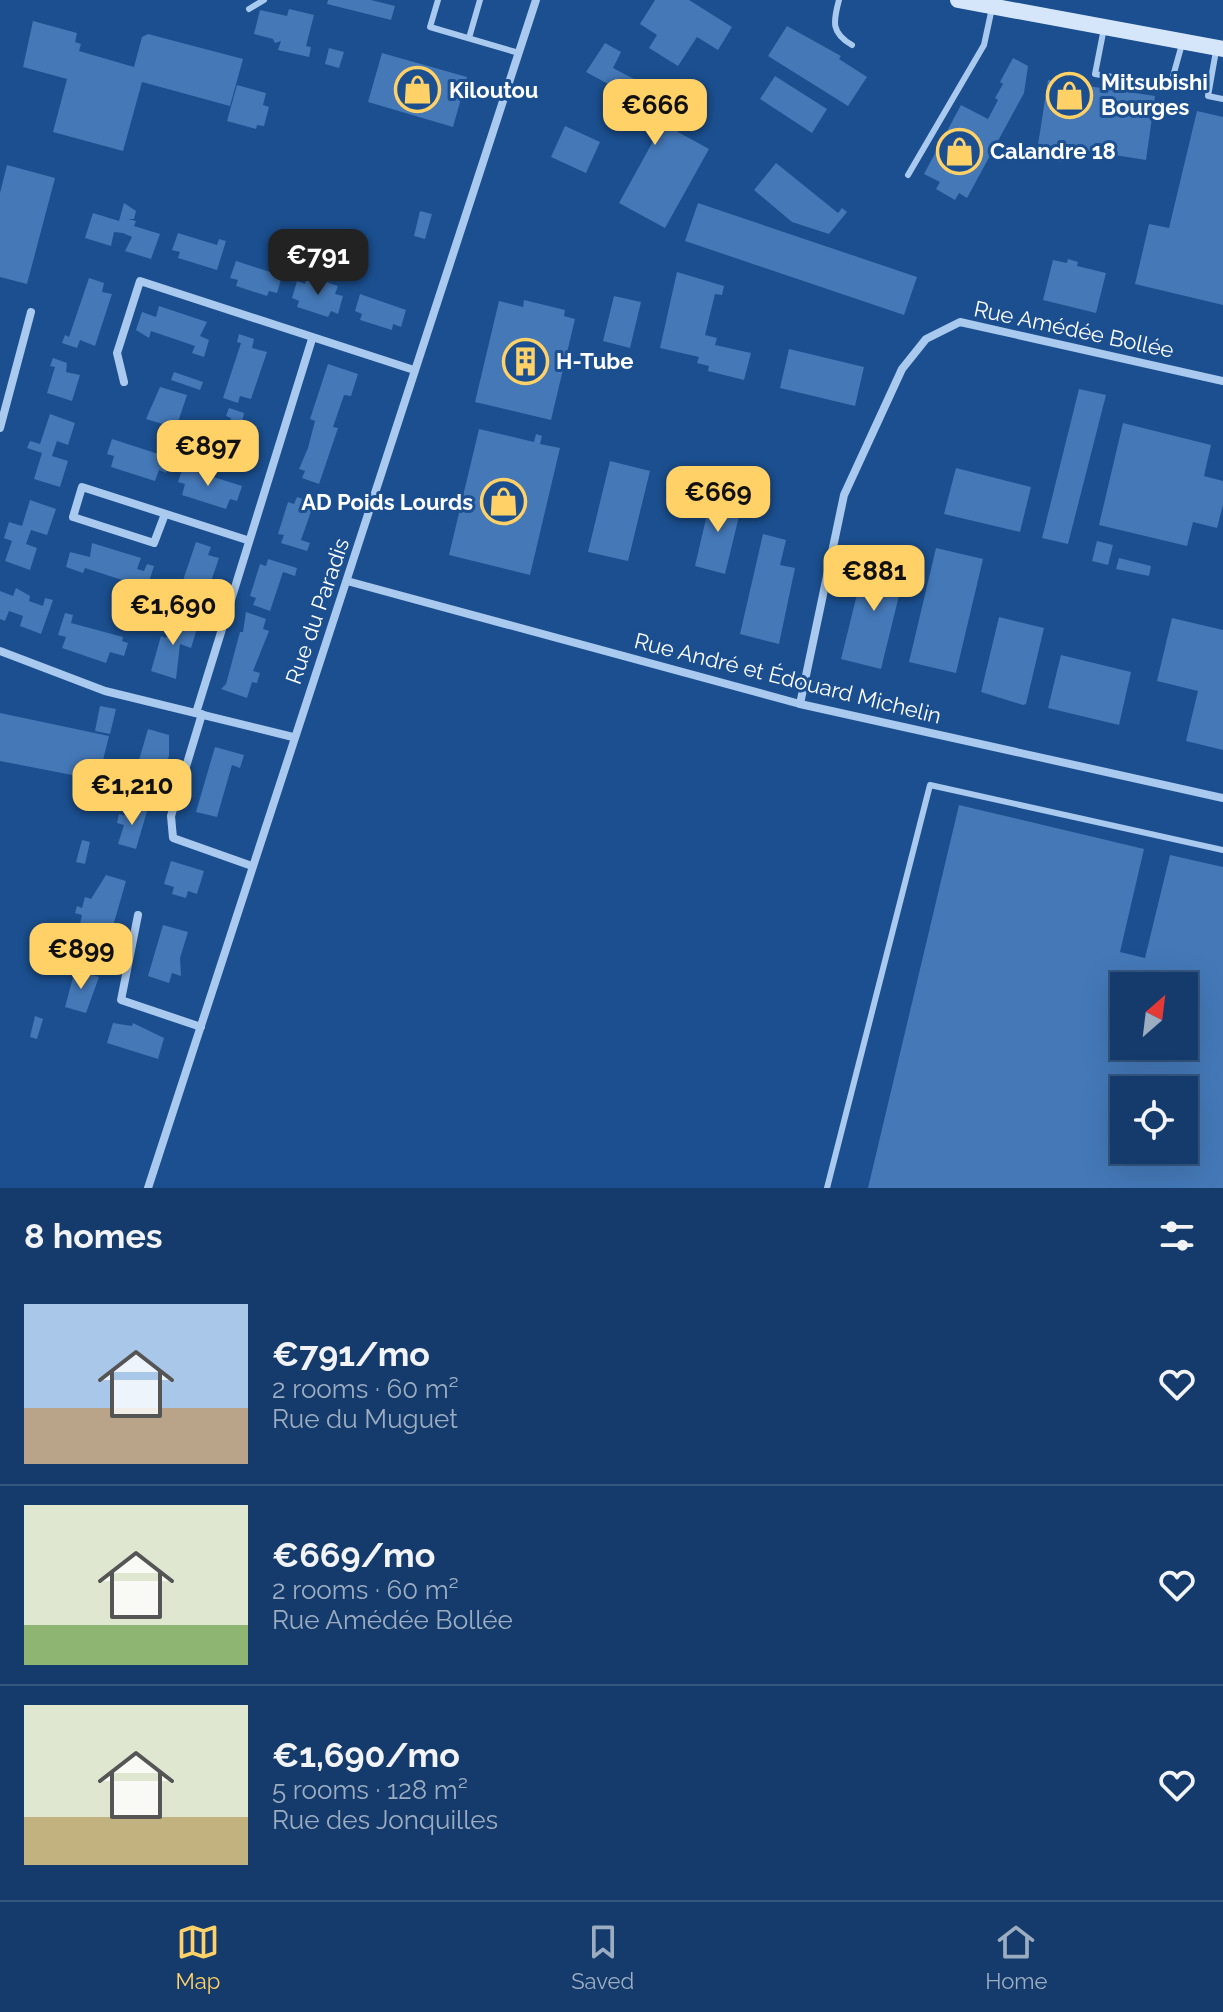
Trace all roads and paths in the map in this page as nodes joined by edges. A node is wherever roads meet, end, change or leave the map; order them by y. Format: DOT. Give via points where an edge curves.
graph roads {
  1 [pos="264,0"];
  2 [pos="438,0"];
  3 [pos="480,0"];
  4 [pos="536,0"];
  5 [pos="839,0"];
  6 [pos="969,1"];
  7 [pos="992,8"];
  8 [pos="249,9"];
  9 [pos="1104,28"];
  10 [pos="469,38"];
  11 [pos="1182,42"];
  12 [pos="852,45"];
  13 [pos="1220,48"];
  14 [pos="519,53"];
  15 [pos="1223,99"];
  16 [pos="908,175"];
  17 [pos="31,312"];
  18 [pos="312,339"];
  19 [pos="414,370"];
  20 [pos="1223,381"];
  21 [pos="124,382"];
  22 [pos="0,428"];
  23 [pos="165,514"];
  24 [pos="247,540"];
  25 [pos="347,581"];
  26 [pos="0,651"];
  27 [pos="800,704"];
  28 [pos="199,714"];
  29 [pos="293,737"];
  30 [pos="1223,798"];
  31 [pos="1223,850"];
  32 [pos="252,866"];
  33 [pos="138,915"];
  34 [pos="201,1027"];
  35 [pos="148,1188"];
  36 [pos="827,1188"];
  1 -- 8 [label="lane"];
  2 -- 10 [label="lane" via="430,27"];
  3 -- 10 [label="lane"];
  4 -- 14 [label="street, Rue du Paradis"];
  5 -- 12 [label="lane" via="833,28"];
  6 -- 7 [label="main road"];
  7 -- 9 [label="main road"];
  7 -- 16 [label="lane" via="984,45"];
  9 -- 11 [label="main road"];
  9 -- 11 [label="lane" via="1095,74 1170,87"];
  10 -- 14 [label="lane"];
  11 -- 13 [label="main road"];
  13 -- 15 [label="lane" via="1208,96"];
  14 -- 19 [label="street, Rue du Paradis"];
  17 -- 22 [label="street"];
  18 -- 19 [label="street"];
  18 -- 21 [label="street" via="140,281 117,353"];
  18 -- 24 [label="street"];
  19 -- 25 [label="street, Rue du Paradis"];
  20 -- 27 [label="street, Rue Amédée Bollée" via="960,322 926,339 902,369 844,495"];
  23 -- 23 [label="street" via="82,487 73,517 154,543"];
  23 -- 24 [label="street"];
  24 -- 28 [label="street"];
  25 -- 27 [label="street, Rue André et Édouard Michelin"];
  25 -- 29 [label="street, Rue du Paradis"];
  26 -- 28 [label="street" via="105,691"];
  27 -- 30 [label="street, Rue André et Édouard Michelin"];
  28 -- 29 [label="street"];
  28 -- 32 [label="street" via="171,816 173,838"];
  29 -- 32 [label="street, Rue du Paradis"];
  31 -- 36 [label="lane" via="930,785"];
  32 -- 34 [label="street, Rue du Paradis"];
  33 -- 34 [label="street" via="121,1000"];
  34 -- 35 [label="street, Rue du Paradis"];
}
